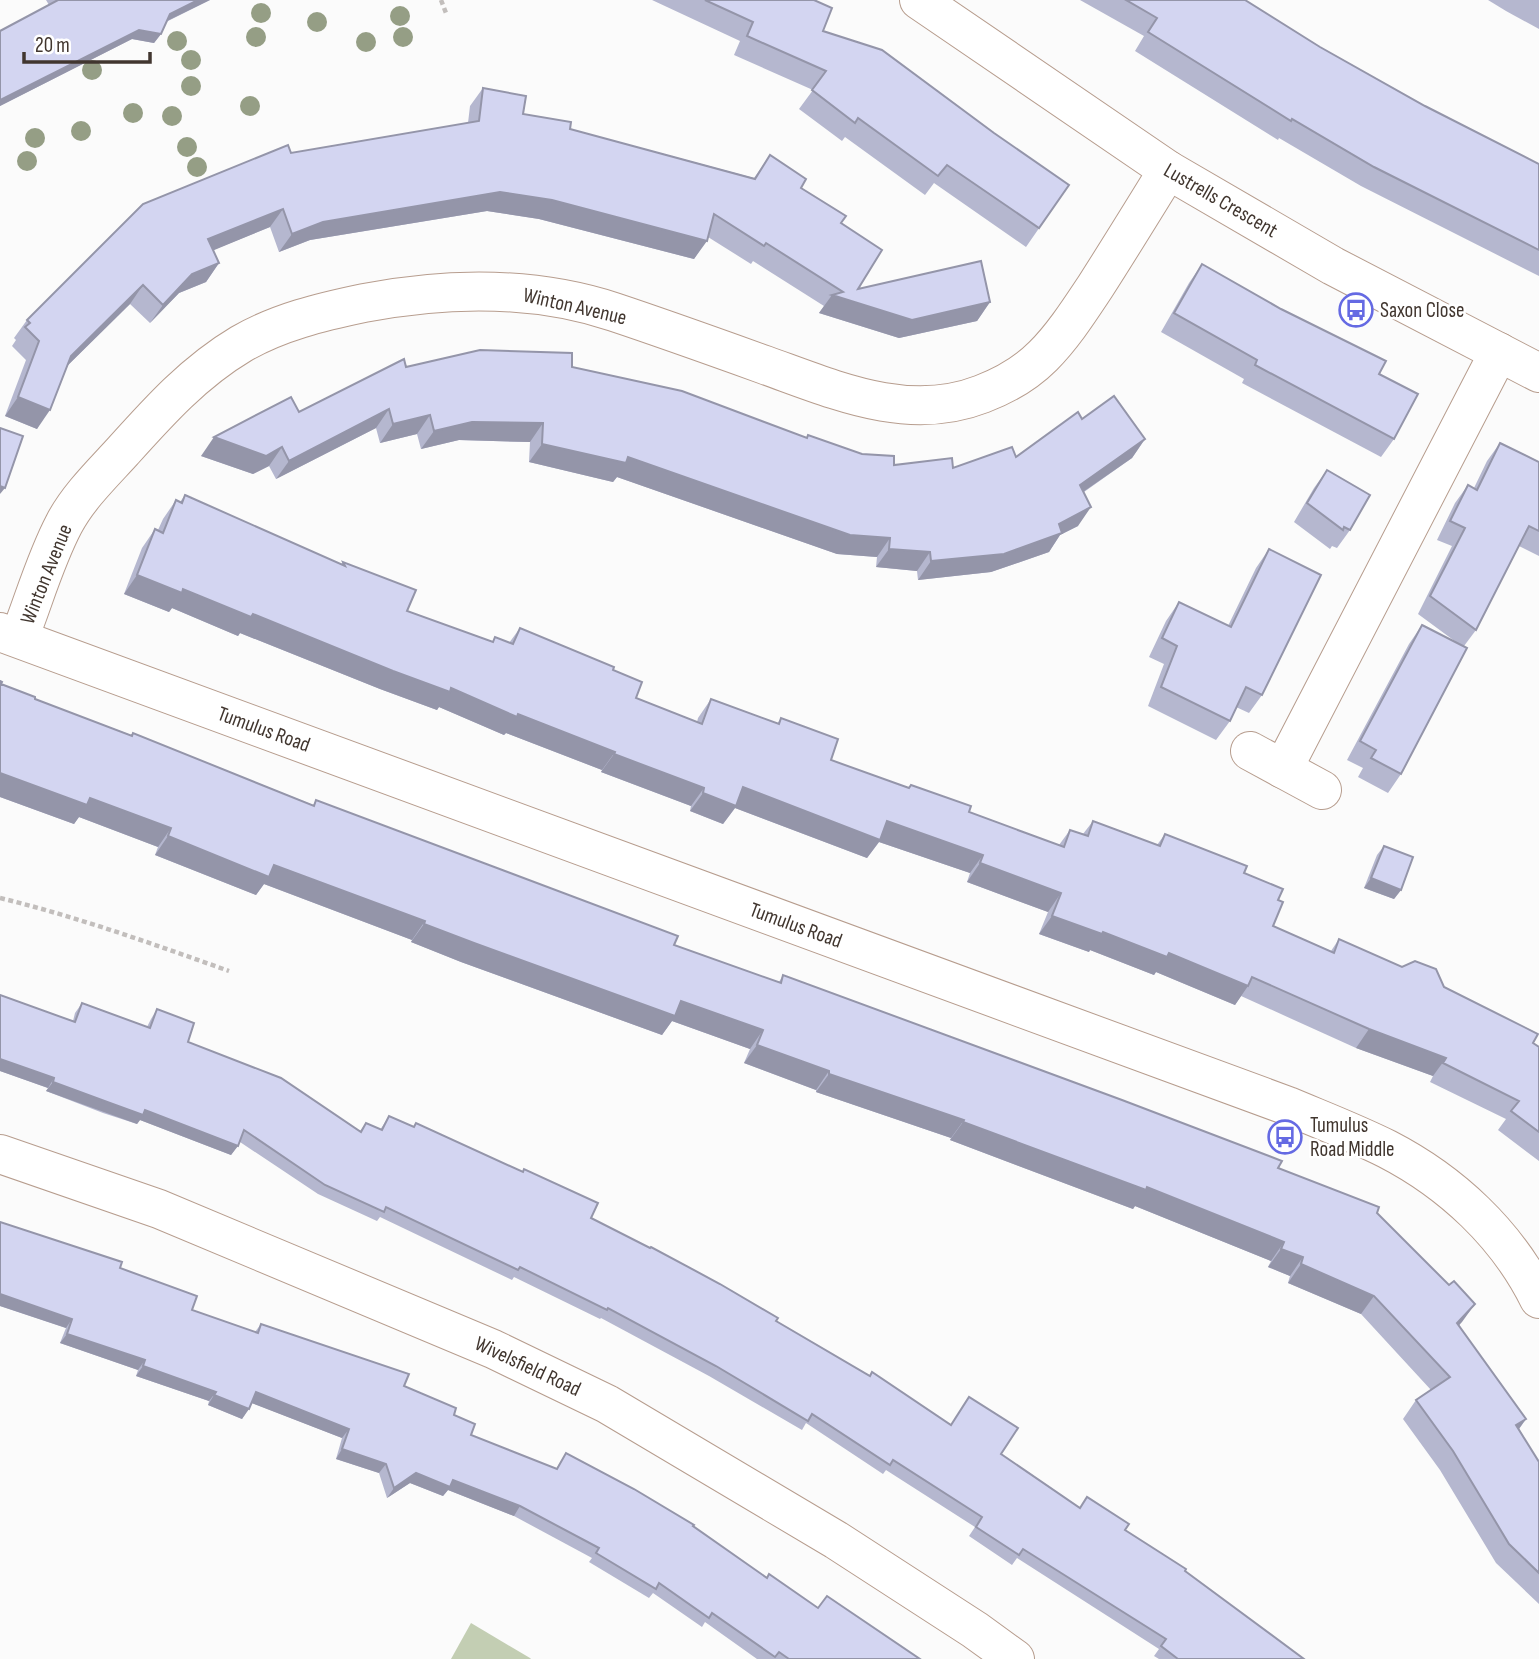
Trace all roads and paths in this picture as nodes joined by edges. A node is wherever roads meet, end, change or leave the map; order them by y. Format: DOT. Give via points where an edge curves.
graph roads {
  1 [pos="441,0"];
  2 [pos="919,0"];
  3 [pos="446,13"];
  4 [pos="1168,170"];
  5 [pos="1499,352"];
  6 [pos="1539,373"];
  7 [pos="10,635"];
  8 [pos="1322,790"];
  9 [pos="0,898"];
  10 [pos="229,971"];
  11 [pos="0,1154"];
  12 [pos="1539,1299"];
  13 [pos="1015,1659"];
  1 -- 3 [label="path"];
  2 -- 4 [label="street, Lustrells Crescent"];
  4 -- 5 [label="street, Lustrells Crescent" via="1334,266"];
  4 -- 7 [label="street, Winton Avenue" via="1077,315 1043,357 1012,380 954,402 908,406 851,396 612,311 534,294 495,290 428,293 335,309 286,323 241,344 189,381 95,483 65,521"];
  5 -- 6 [label="street, Lustrells Crescent"];
  5 -- 8 [label="street" via="1267,760"];
  7 -- 12 [label="street, Tumulus Road" via="1262,1097 1386,1149 1417,1166 1483,1219"];
  9 -- 10 [label="path" via="48,909"];
  11 -- 13 [label="street, Wivelsfield Road" via="159,1209 494,1349 607,1404 835,1540"];
}
